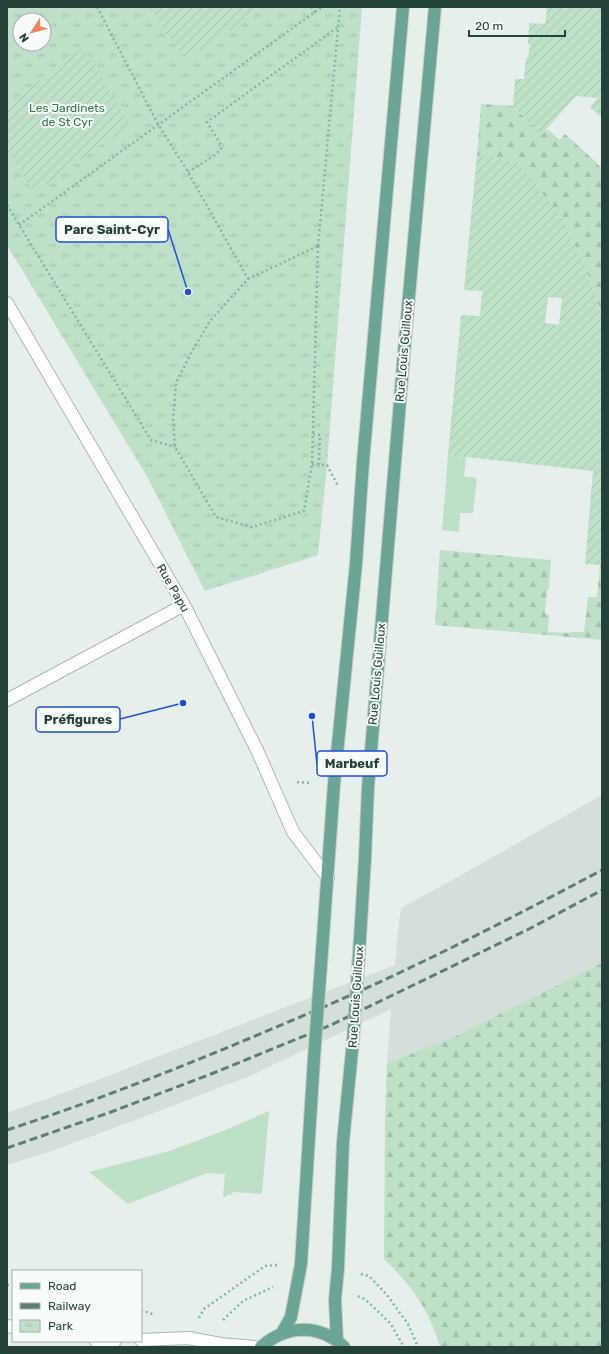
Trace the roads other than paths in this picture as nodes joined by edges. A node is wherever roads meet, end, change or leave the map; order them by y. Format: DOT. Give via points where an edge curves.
graph roads {
  1 [pos="403,7"];
  2 [pos="435,7"];
  3 [pos="7,303"];
  4 [pos="184,605"];
  5 [pos="7,700"];
  6 [pos="328,878"];
  7 [pos="282,1334"];
  8 [pos="142,1340"];
  9 [pos="100,1342"];
  10 [pos="340,1344"];
  11 [pos="112,1347"];
  12 [pos="254,1347"];
  13 [pos="261,1347"];
  1 -- 6 [label="main road" via="356,564 334,784"];
  2 -- 10 [label="main road, Rue Louis Guilloux, bridge" via="368,787 353,1041 343,1142 335,1300"];
  3 -- 4 [label="street, Rue Papu"];
  4 -- 5 [label="street"];
  4 -- 6 [label="street, Rue Papu" via="257,750 293,832"];
  6 -- 7 [label="main road, bridge" via="301,1264 291,1317"];
  7 -- 10 [label="main road" via="310,1330 324,1334"];
  7 -- 13 [label="main road" via="270,1339"];
  8 -- 12 [label="street" via="188,1338"];
  9 -- 11 [label="street"];
}
